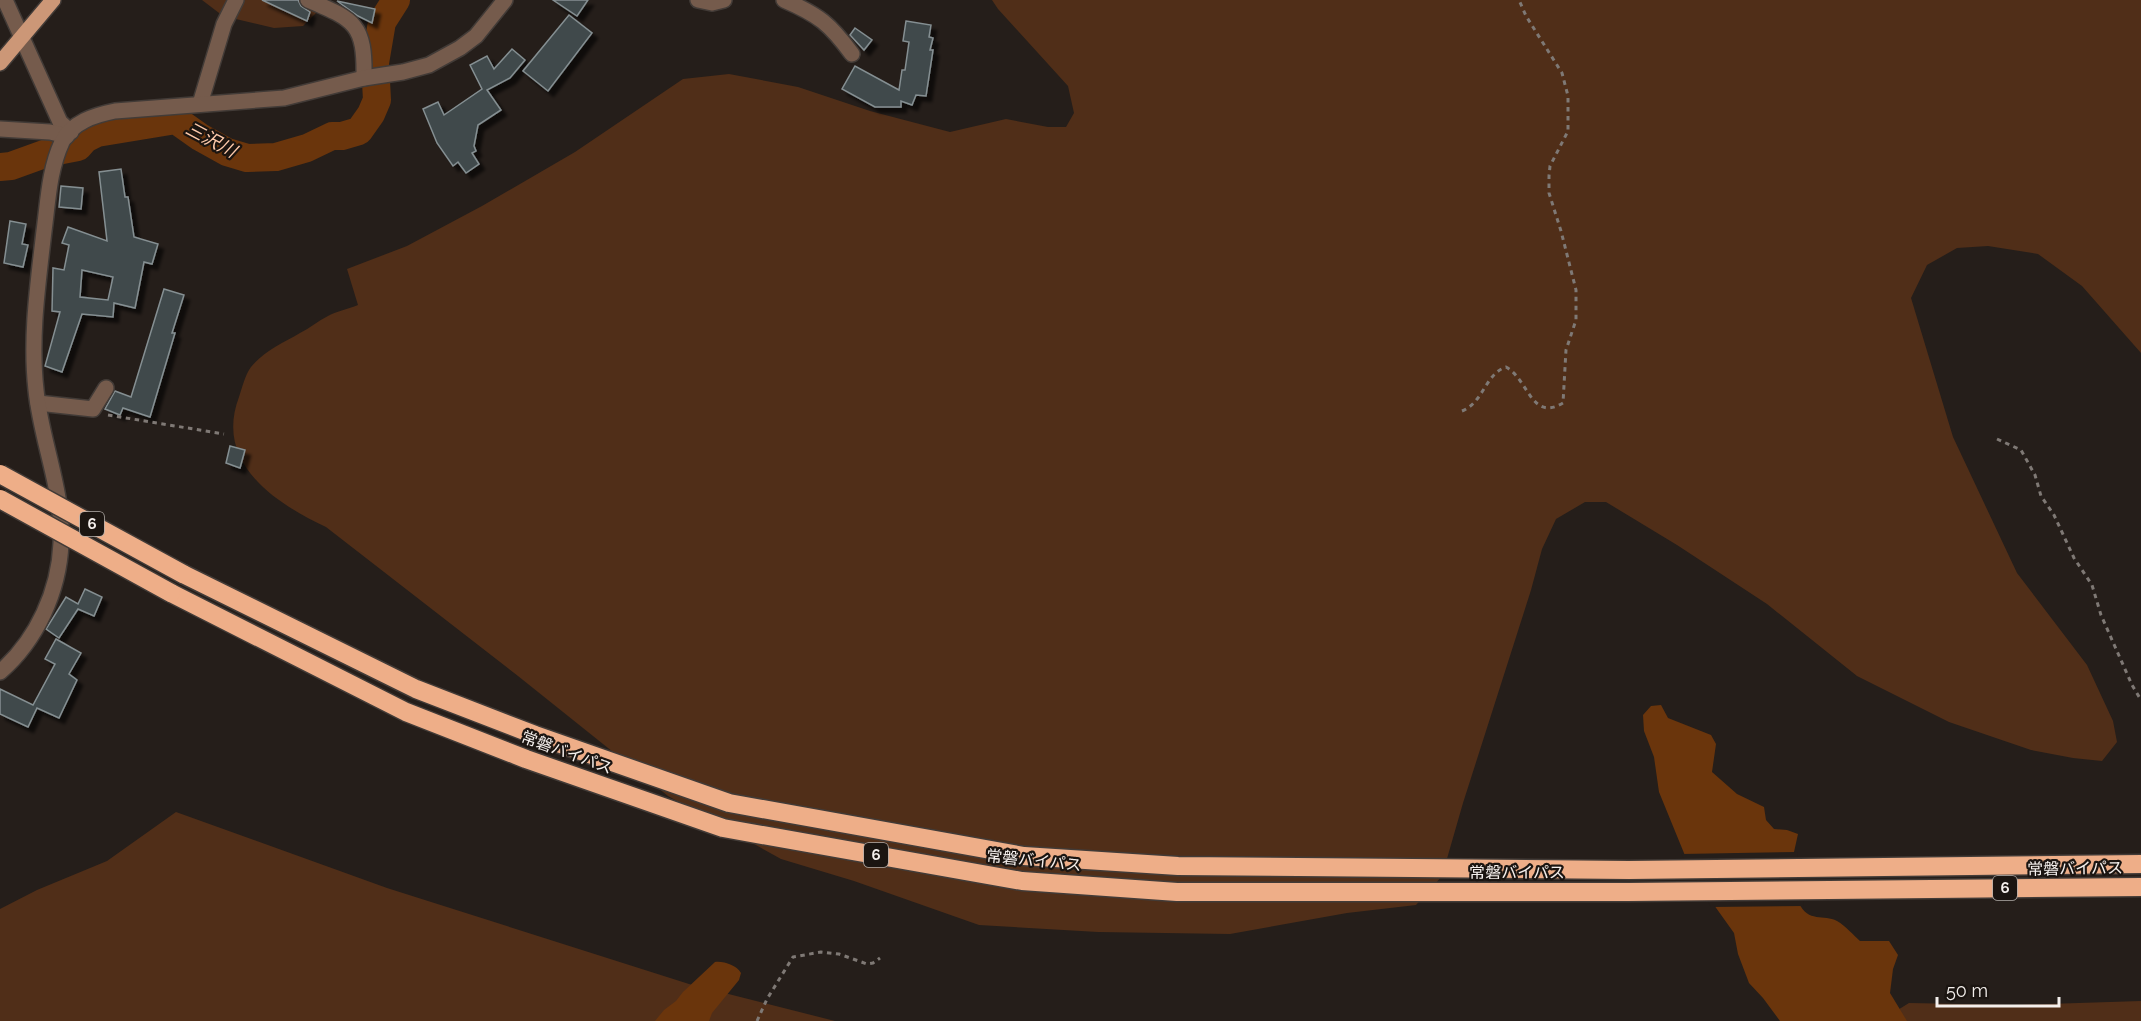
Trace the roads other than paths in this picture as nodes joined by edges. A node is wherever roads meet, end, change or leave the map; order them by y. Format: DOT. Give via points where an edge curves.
graph roads {
  1 [pos="5,0"];
  2 [pos="53,0"];
  3 [pos="236,0"];
  4 [pos="308,0"];
  5 [pos="505,0"];
  6 [pos="698,0"];
  7 [pos="724,0"];
  8 [pos="784,0"];
  9 [pos="23,36"];
  10 [pos="852,54"];
  11 [pos="0,63"];
  12 [pos="364,78"];
  13 [pos="200,104"];
  14 [pos="0,129"];
  15 [pos="69,134"];
  16 [pos="106,388"];
  17 [pos="38,403"];
  18 [pos="0,474"];
  19 [pos="0,499"];
  20 [pos="0,672"];
  21 [pos="2141,864"];
  22 [pos="2141,887"];
  1 -- 9 [label="street"];
  2 -- 9 [label="main road"];
  3 -- 13 [label="street" via="224,24"];
  4 -- 12 [label="street" via="351,21 362,46"];
  5 -- 12 [label="street" via="476,36 460,48 429,65"];
  6 -- 7 [label="street"];
  8 -- 10 [label="street" via="830,26"];
  9 -- 11 [label="main road"];
  9 -- 15 [label="street" via="60,122"];
  12 -- 13 [label="street" via="284,98"];
  13 -- 15 [label="street" via="94,115"];
  14 -- 15 [label="street"];
  15 -- 17 [label="street" via="63,140 51,176 34,315"];
  16 -- 17 [label="street" via="93,410"];
  17 -- 20 [label="street" via="61,523 61,543 50,598 42,617 26,643"];
  18 -- 21 [label="highway, 常磐バイパス / 6, bridge" via="183,574 416,689 729,803 1024,856 1178,866 1629,870"];
  19 -- 22 [label="highway, 常磐バイパス / 6, bridge" via="171,593 406,712 723,828 1033,882 1177,892"];
}
